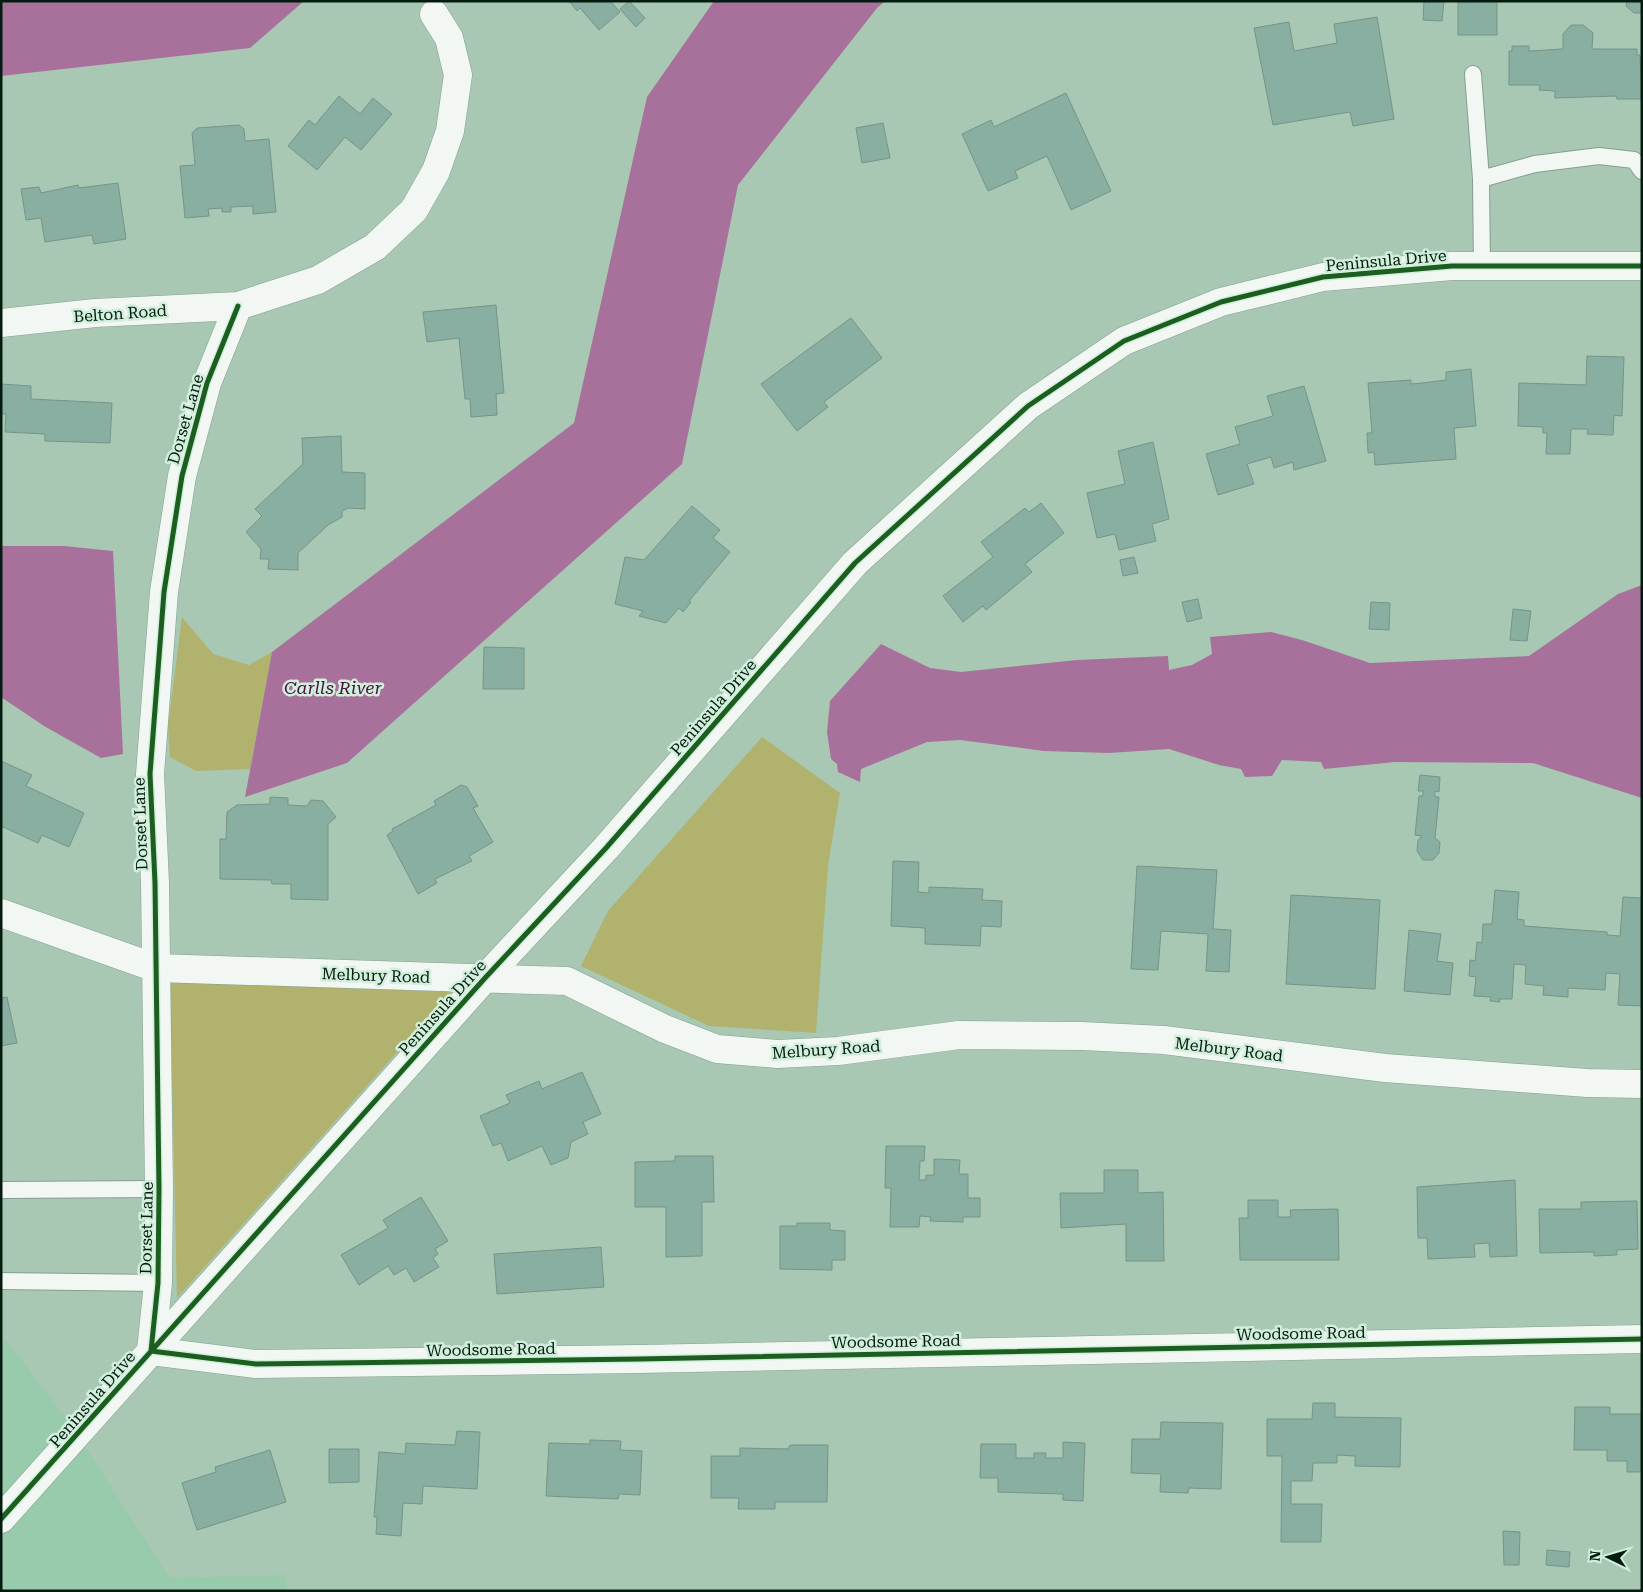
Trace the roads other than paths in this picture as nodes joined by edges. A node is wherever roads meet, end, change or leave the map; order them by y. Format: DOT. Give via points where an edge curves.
graph roads {
  1 [pos="434,14"];
  2 [pos="1473,74"];
  3 [pos="1642,171"];
  4 [pos="1481,179"];
  5 [pos="1482,266"];
  6 [pos="1642,266"];
  7 [pos="238,306"];
  8 [pos="1,323"];
  9 [pos="1,912"];
  10 [pos="156,968"];
  11 [pos="485,978"];
  12 [pos="1642,1084"];
  13 [pos="159,1189"];
  14 [pos="1,1190"];
  15 [pos="1,1281"];
  16 [pos="158,1283"];
  17 [pos="1642,1339"];
  18 [pos="151,1351"];
  19 [pos="1,1520"];
  1 -- 7 [label="street" via="449,38 458,75 450,132 436,171 414,210 375,247 318,280"];
  2 -- 4 [label="lane"];
  3 -- 4 [label="lane" via="1634,160 1599,156 1535,164"];
  4 -- 5 [label="lane"];
  5 -- 6 [label="street, Peninsula Drive"];
  5 -- 11 [label="street, Peninsula Drive" via="1323,277 1221,302 1124,341 1028,406 854,564 606,848"];
  7 -- 8 [label="street, Belton Road" via="96,313"];
  7 -- 10 [label="street, Dorset Lane" via="207,383 184,467 164,592 150,774"];
  9 -- 10 [label="street, Melbury Road"];
  10 -- 11 [label="street, Melbury Road"];
  10 -- 13 [label="street, Dorset Lane"];
  11 -- 12 [label="street, Melbury Road" via="567,981 665,1029 726,1050 778,1054 838,1051 960,1035 1082,1036 1164,1040 1385,1068"];
  11 -- 18 [label="street, Peninsula Drive"];
  13 -- 14 [label="lane"];
  13 -- 16 [label="street, Dorset Lane"];
  15 -- 16 [label="lane"];
  16 -- 18 [label="street, Dorset Lane"];
  17 -- 18 [label="street, Woodsome Road" via="256,1364"];
  18 -- 19 [label="street, Peninsula Drive"];
}
